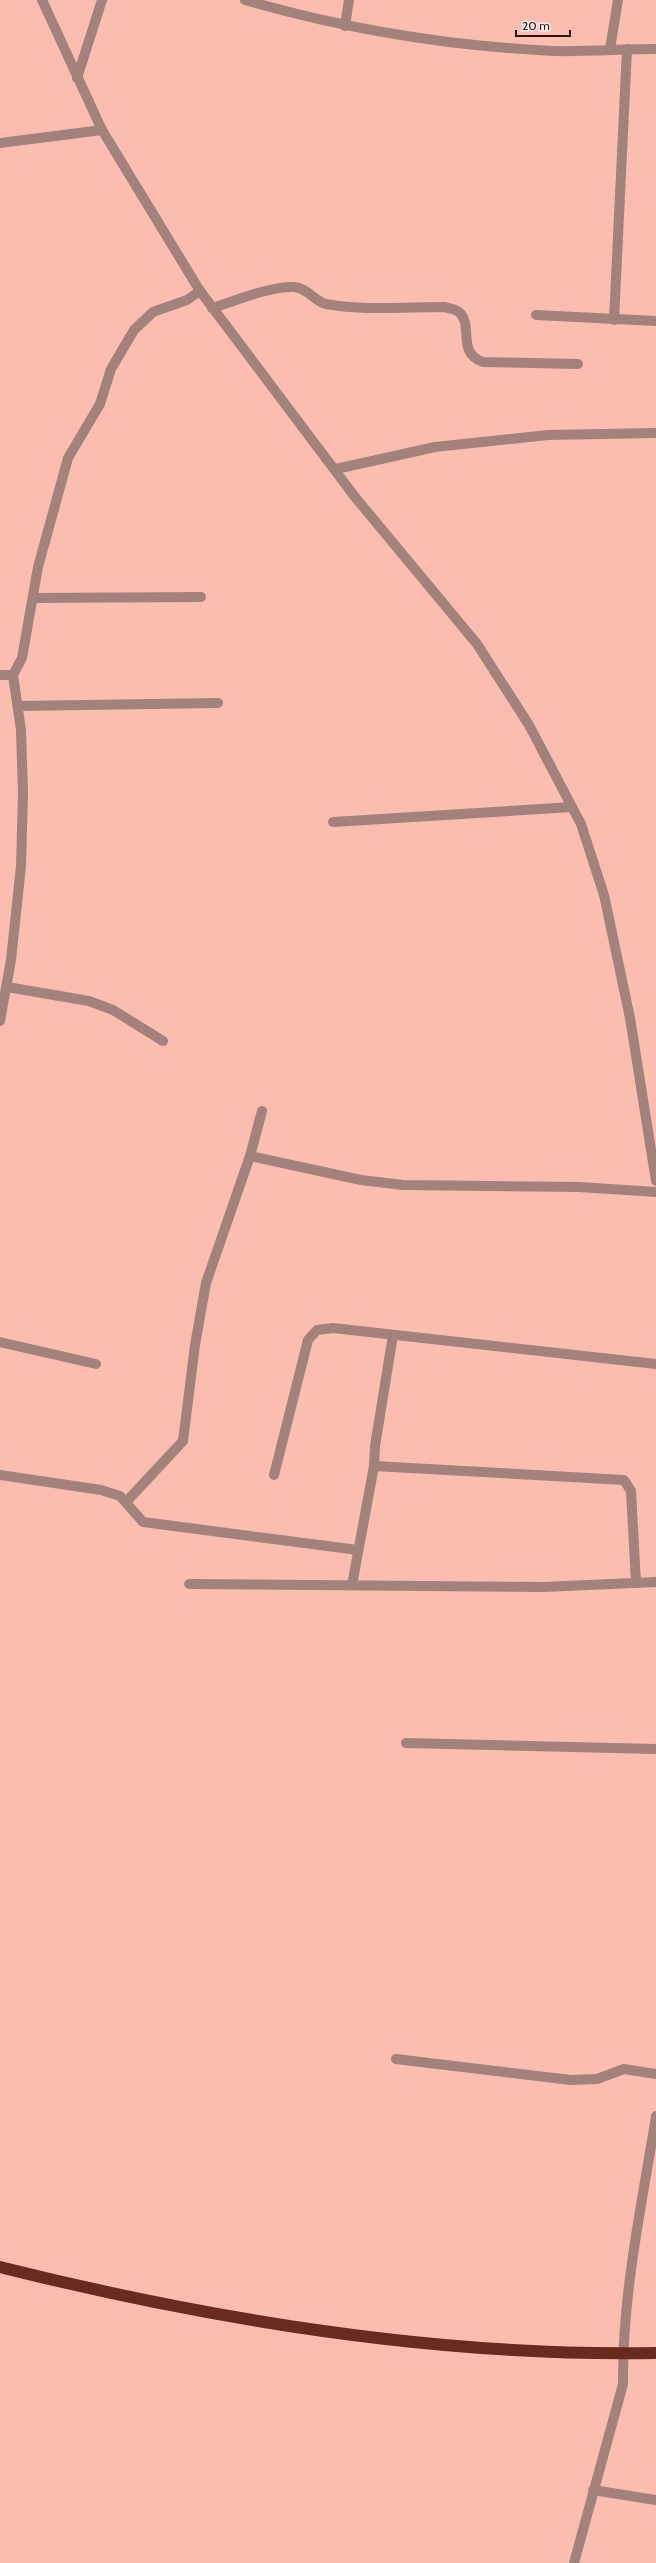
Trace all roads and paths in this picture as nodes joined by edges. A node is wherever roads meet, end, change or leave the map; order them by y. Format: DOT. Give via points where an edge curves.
graph roads {
  1 [pos="42,0"];
  2 [pos="102,0"];
  3 [pos="245,0"];
  4 [pos="349,0"];
  5 [pos="618,0"];
  6 [pos="345,26"];
  7 [pos="627,49"];
  8 [pos="656,49"];
  9 [pos="610,50"];
  10 [pos="77,78"];
  11 [pos="102,130"];
  12 [pos="0,143"];
  13 [pos="200,291"];
  14 [pos="212,308"];
  15 [pos="536,315"];
  16 [pos="614,320"];
  17 [pos="656,321"];
  18 [pos="578,364"];
  19 [pos="656,433"];
  20 [pos="336,469"];
  21 [pos="201,597"];
  22 [pos="33,598"];
  23 [pos="0,675"];
  24 [pos="13,675"];
  25 [pos="218,703"];
  26 [pos="18,706"];
  27 [pos="572,807"];
  28 [pos="334,822"];
  29 [pos="7,987"];
  30 [pos="0,1021"];
  31 [pos="163,1041"];
  32 [pos="262,1112"];
  33 [pos="250,1156"];
  34 [pos="656,1182"];
  35 [pos="656,1192"];
  36 [pos="393,1335"];
  37 [pos="0,1342"];
  38 [pos="96,1364"];
  39 [pos="656,1364"];
  40 [pos="374,1466"];
  41 [pos="0,1475"];
  42 [pos="274,1475"];
  43 [pos="127,1502"];
  44 [pos="358,1550"];
  45 [pos="656,1582"];
  46 [pos="636,1583"];
  47 [pos="189,1584"];
  48 [pos="352,1585"];
  49 [pos="406,1743"];
  50 [pos="656,1749"];
  51 [pos="396,2058"];
  52 [pos="656,2074"];
  53 [pos="656,2116"];
  54 [pos="0,2267"];
  55 [pos="656,2353"];
  56 [pos="622,2354"];
  57 [pos="593,2490"];
  58 [pos="656,2500"];
  59 [pos="574,2563"];
  1 -- 10 [label="street"];
  2 -- 10 [label="street"];
  3 -- 6 [label="street"];
  4 -- 6 [label="street"];
  5 -- 9 [label="street"];
  6 -- 9 [label="street" via="436,40 554,51"];
  7 -- 8 [label="street"];
  7 -- 9 [label="street"];
  7 -- 16 [label="street"];
  10 -- 11 [label="street"];
  11 -- 12 [label="street"];
  11 -- 13 [label="street"];
  13 -- 14 [label="street"];
  13 -- 22 [label="street" via="187,300 153,312 134,330 111,368 100,404 68,458 38,567"];
  14 -- 18 [label="street" via="282,288 295,287 305,290 324,304 444,307 455,310 463,317 466,342 471,356 476,360"];
  14 -- 20 [label="street"];
  15 -- 16 [label="street"];
  16 -- 17 [label="street"];
  19 -- 20 [label="street" via="548,435 435,447"];
  20 -- 27 [label="street" via="355,497 476,644 529,725"];
  21 -- 22 [label="street"];
  22 -- 24 [label="street" via="22,658"];
  23 -- 24 [label="street"];
  24 -- 26 [label="street"];
  25 -- 26 [label="street"];
  26 -- 29 [label="street" via="22,730 24,793 22,844"];
  27 -- 28 [label="street"];
  27 -- 34 [label="street" via="581,824 604,895 630,1018"];
  29 -- 30 [label="street"];
  29 -- 31 [label="street" via="90,1001 113,1010"];
  32 -- 33 [label="street"];
  33 -- 35 [label="street" via="361,1180 402,1185 579,1187"];
  33 -- 43 [label="street" via="206,1283 183,1441"];
  36 -- 39 [label="street"];
  36 -- 40 [label="street"];
  36 -- 42 [label="street" via="333,1328 312,1333 305,1350"];
  37 -- 38 [label="street"];
  40 -- 44 [label="street"];
  40 -- 46 [label="street" via="624,1480 631,1491"];
  41 -- 43 [label="street" via="101,1490 120,1496"];
  43 -- 44 [label="street" via="143,1522"];
  44 -- 48 [label="street"];
  45 -- 46 [label="street"];
  46 -- 48 [label="street" via="543,1587"];
  47 -- 48 [label="street"];
  49 -- 50 [label="street"];
  51 -- 52 [label="street" via="571,2080 597,2079 624,2069"];
  53 -- 56 [label="street" via="633,2258"];
  54 -- 56 [label="highway" via="227,2316 356,2334 562,2354"];
  55 -- 56 [label="highway"];
  56 -- 57 [label="street" via="622,2384"];
  57 -- 58 [label="street"];
  57 -- 59 [label="street"];
}
